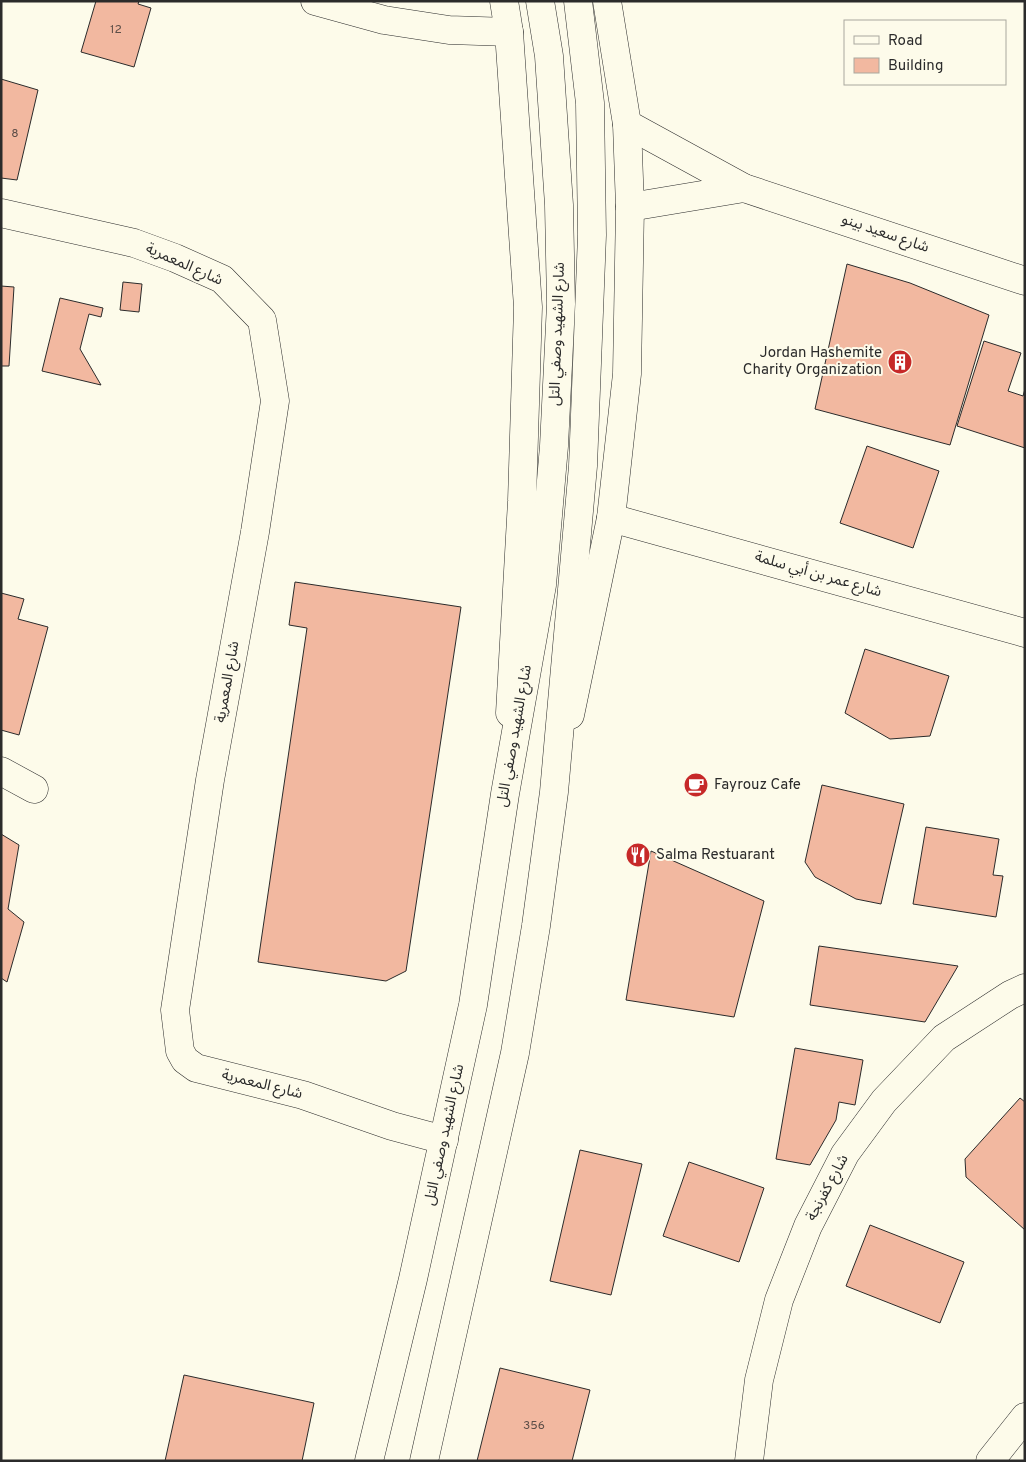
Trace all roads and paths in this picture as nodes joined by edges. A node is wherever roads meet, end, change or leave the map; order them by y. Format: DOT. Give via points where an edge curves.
graph roads {
  1 [pos="315,1"];
  2 [pos="504,1"];
  3 [pos="540,1"];
  4 [pos="578,1"];
  5 [pos="606,1"];
  6 [pos="509,32"];
  7 [pos="627,124"];
  8 [pos="744,188"];
  9 [pos="630,207"];
  10 [pos="1,213"];
  11 [pos="1025,281"];
  12 [pos="611,518"];
  13 [pos="1025,633"];
  14 [pos="1,771"];
  15 [pos="34,789"];
  16 [pos="554,792"];
  17 [pos="505,794"];
  18 [pos="1025,988"];
  19 [pos="444,1140"];
  20 [pos="1025,1417"];
  21 [pos="369,1461"];
  22 [pos="424,1461"];
  23 [pos="749,1461"];
  24 [pos="990,1461"];
  1 -- 6 [label="street" via="384,20 449,30"];
  2 -- 6 [label="street"];
  3 -- 17 [label="street, شارع الشهيد وصفي التل" via="549,56 561,304 554,446 542,585"];
  4 -- 16 [label="street, شارع الشهيد وصفي التل" via="590,103 592,235 583,466"];
  5 -- 7 [label="street"];
  6 -- 17 [label="street" via="528,307 522,501"];
  7 -- 8 [label="street, شارع سعيد بينو"];
  7 -- 9 [label="street"];
  8 -- 9 [label="street, شارع سعيد بينو"];
  8 -- 11 [label="street, شارع سعيد بينو"];
  9 -- 12 [label="street" via="627,374"];
  10 -- 19 [label="street, شارع المعمرية" via="134,243 175,258 222,279 262,320 275,401 210,780 175,1010 180,1051 185,1060 196,1068 303,1095"];
  12 -- 13 [label="street, شارع عمر بن أبي سلمة"];
  12 -- 16 [label="street"];
  14 -- 15 [label="street"];
  16 -- 22 [label="street, شارع الشهيد وصفي التل" via="515,1053"];
  17 -- 19 [label="street, شارع الشهيد وصفي التل" via="473,1005"];
  18 -- 23 [label="street, شارع كفرنجة" via="1010,994 944,1038 884,1101 845,1154 808,1226 779,1300 759,1380"];
  19 -- 21 [label="street, شارع الشهيد وصفي التل"];
  20 -- 24 [label="street"];
}
